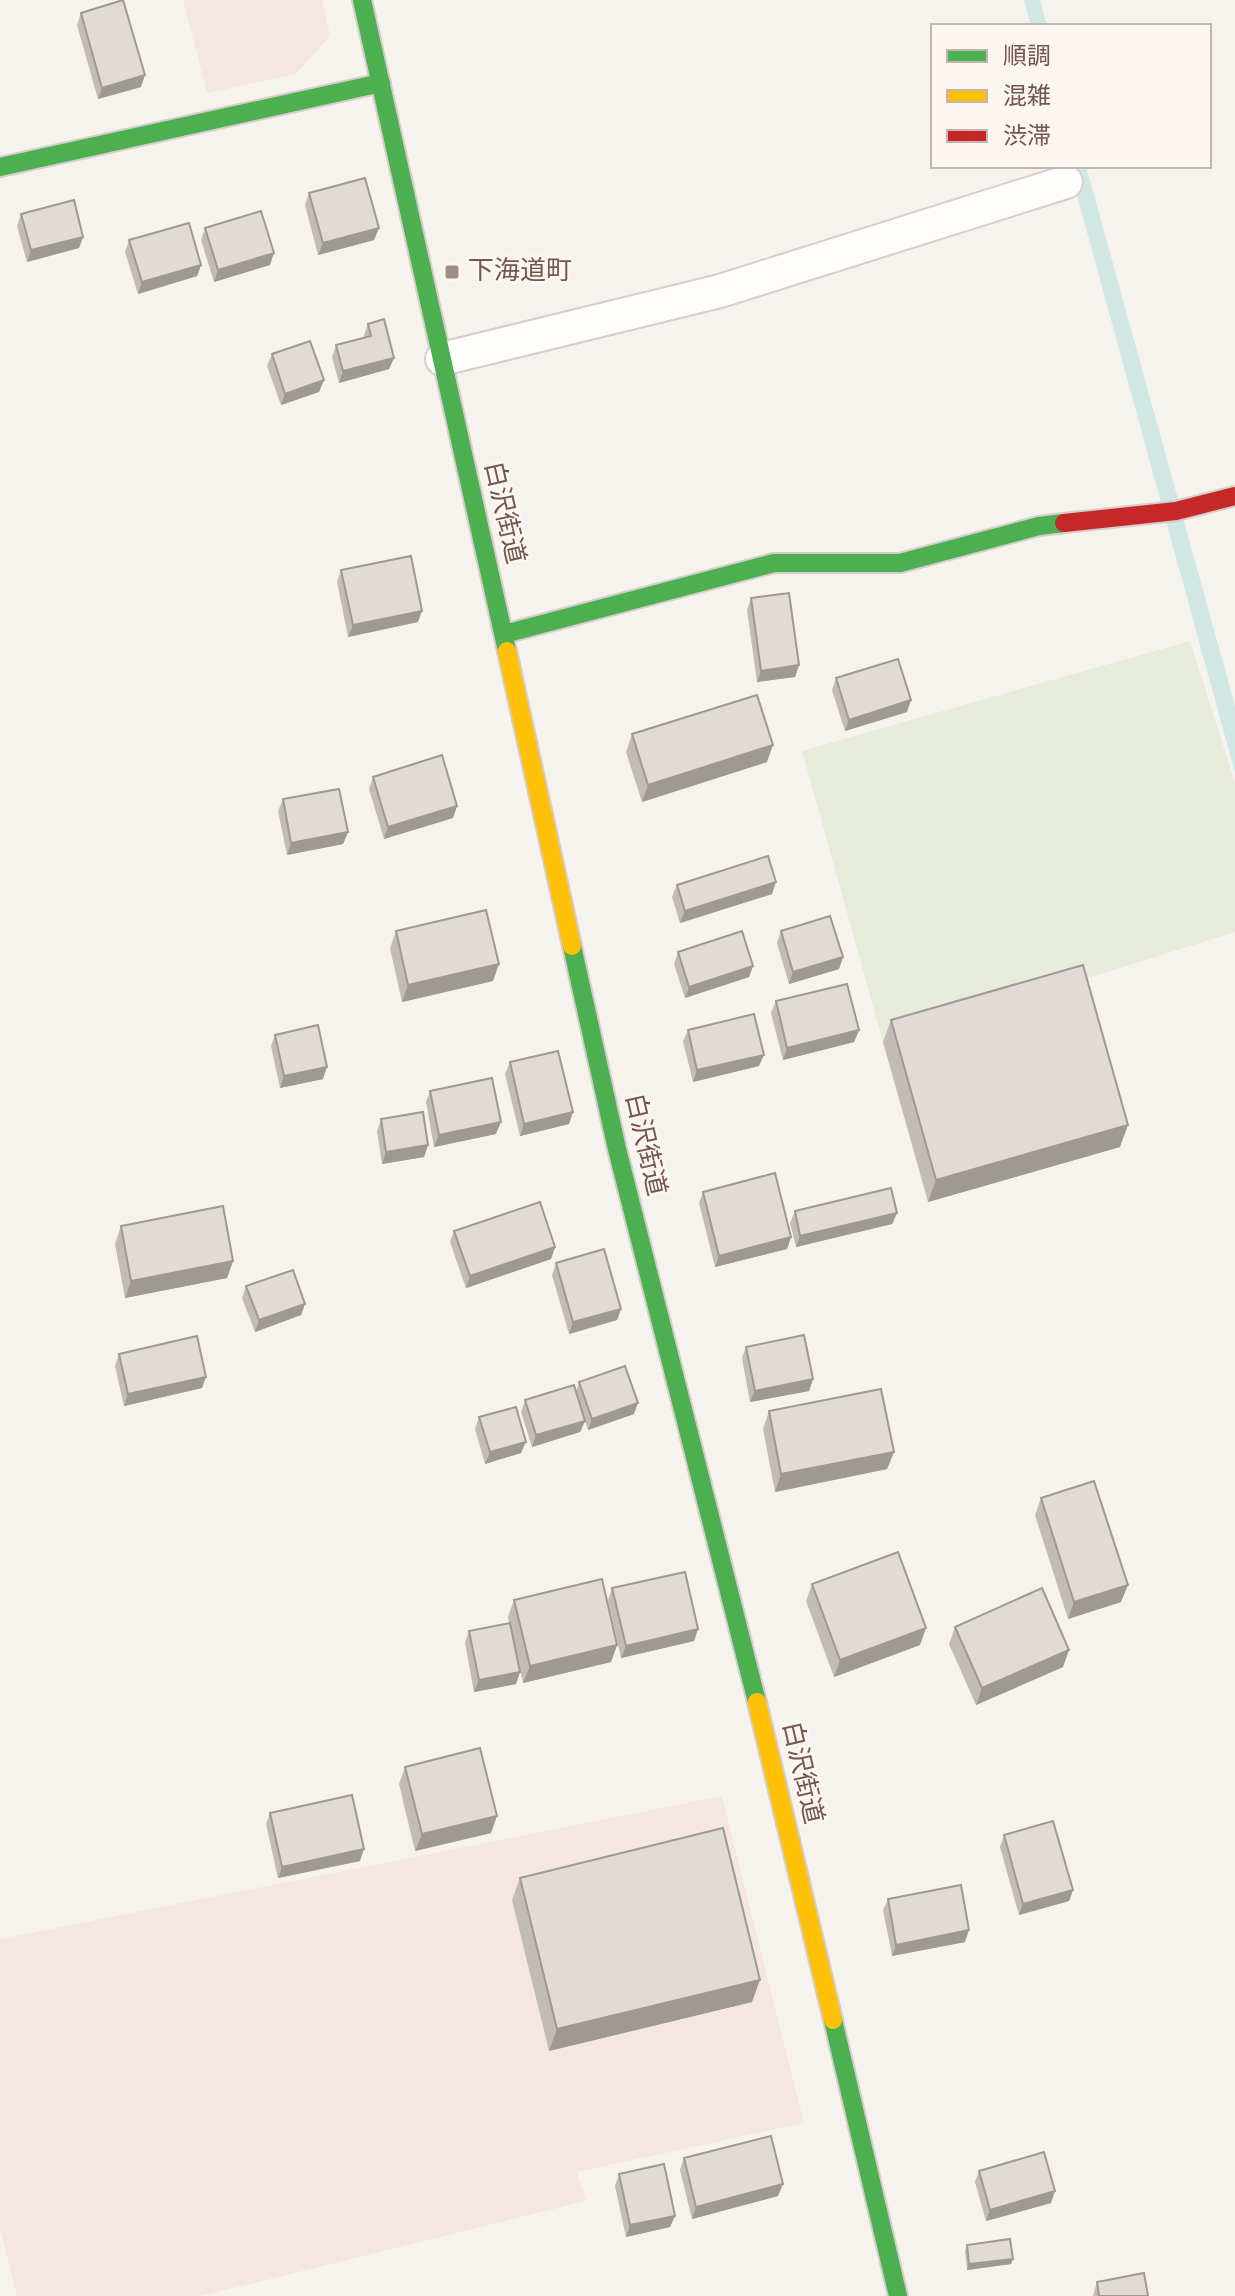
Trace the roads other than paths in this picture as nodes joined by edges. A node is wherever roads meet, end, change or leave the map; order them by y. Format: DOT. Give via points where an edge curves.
graph roads {
  1 [pos="362,0"];
  2 [pos="381,83"];
  3 [pos="0,167"];
  4 [pos="1066,182"];
  5 [pos="442,359"];
  6 [pos="1235,496"];
  7 [pos="504,634"];
  8 [pos="898,2296"];
  1 -- 2 [label="main road, 白沢街道"];
  2 -- 3 [label="main road"];
  2 -- 5 [label="main road, 白沢街道"];
  4 -- 5 [label="street" via="720,291"];
  5 -- 7 [label="main road, 白沢街道"];
  6 -- 7 [label="main road" via="1176,511 1039,526 900,563 774,563"];
  7 -- 8 [label="main road, 白沢街道" via="617,1149 753,1683"];
}
